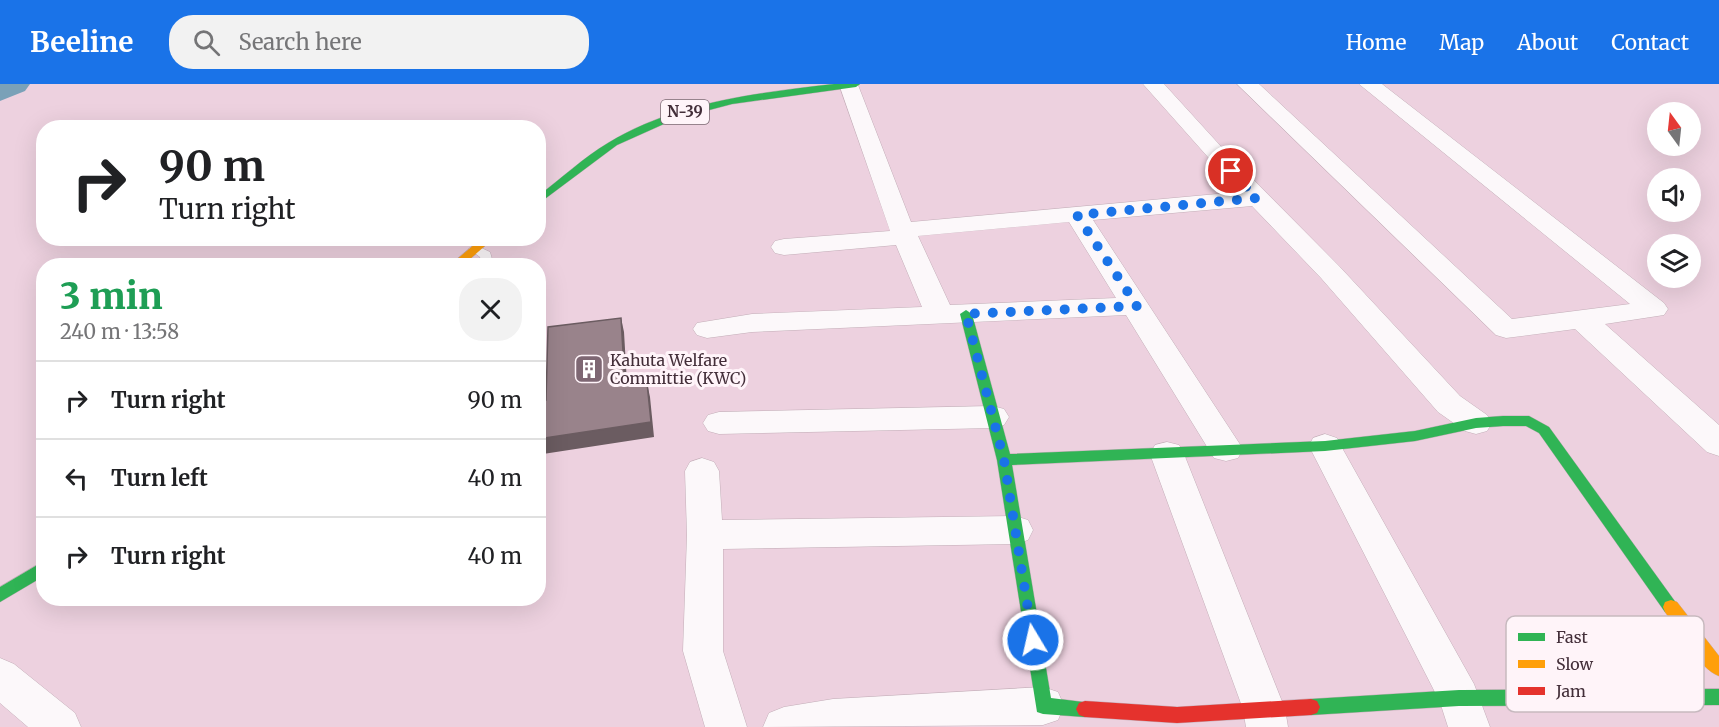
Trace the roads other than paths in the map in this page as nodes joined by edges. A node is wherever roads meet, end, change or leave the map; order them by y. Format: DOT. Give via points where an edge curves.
graph roads {
  1 [pos="1153,84"];
  2 [pos="1247,84"];
  3 [pos="1369,84"];
  4 [pos="852,85"];
  5 [pos="546,195"];
  6 [pos="1257,198"];
  7 [pos="1077,215"];
  8 [pos="904,233"];
  9 [pos="479,246"];
  10 [pos="784,247"];
  11 [pos="475,249"];
  12 [pos="464,258"];
  13 [pos="487,258"];
  14 [pos="1137,306"];
  15 [pos="953,314"];
  16 [pos="1582,319"];
  17 [pos="706,329"];
  18 [pos="993,417"];
  19 [pos="719,423"];
  20 [pos="1476,423"];
  21 [pos="1719,444"];
  22 [pos="1325,446"];
  23 [pos="1226,449"];
  24 [pos="1167,454"];
  25 [pos="1004,460"];
  26 [pos="702,471"];
  27 [pos="1015,530"];
  28 [pos="705,535"];
  29 [pos="36,572"];
  30 [pos="0,595"];
  31 [pos="1678,616"];
  32 [pos="1704,652"];
  33 [pos="1719,668"];
  34 [pos="0,678"];
  35 [pos="1719,697"];
  36 [pos="1704,698"];
  37 [pos="1043,706"];
  38 [pos="1506,710"];
  39 [pos="1464,713"];
  40 [pos="1265,718"];
  41 [pos="60,727"];
  42 [pos="726,727"];
  43 [pos="784,727"];
  1 -- 6 [label="street"];
  2 -- 16 [label="street" via="1506,329"];
  3 -- 16 [label="street" via="1654,309"];
  4 -- 5 [label="main road, N-39" via="760,95 679,113 615,143"];
  4 -- 8 [label="street"];
  6 -- 7 [label="street"];
  6 -- 20 [label="street" via="1449,404"];
  7 -- 8 [label="street"];
  7 -- 14 [label="street"];
  8 -- 10 [label="street"];
  8 -- 15 [label="street"];
  9 -- 11 [label="main road"];
  11 -- 12 [label="main road"];
  11 -- 13 [label="lane"];
  14 -- 15 [label="street"];
  14 -- 23 [label="street"];
  15 -- 17 [label="street" via="752,323"];
  15 -- 18 [label="main road"];
  16 -- 21 [label="street"];
  18 -- 19 [label="street"];
  18 -- 25 [label="main road"];
  20 -- 22 [label="main road" via="1415,436"];
  20 -- 31 [label="main road" via="1529,421 1544,430"];
  22 -- 23 [label="main road"];
  22 -- 39 [label="street"];
  23 -- 24 [label="main road"];
  24 -- 25 [label="main road"];
  24 -- 40 [label="street"];
  25 -- 27 [label="main road"];
  26 -- 28 [label="street"];
  27 -- 28 [label="street"];
  27 -- 37 [label="main road"];
  28 -- 42 [label="street" via="703,651"];
  29 -- 30 [label="main road"];
  32 -- 33 [label="main road"];
  34 -- 41 [label="street"];
  35 -- 36 [label="main road"];
  37 -- 40 [label="main road"];
  37 -- 43 [label="street" via="833,719"];
  38 -- 39 [label="main road"];
  39 -- 40 [label="main road"];
}
